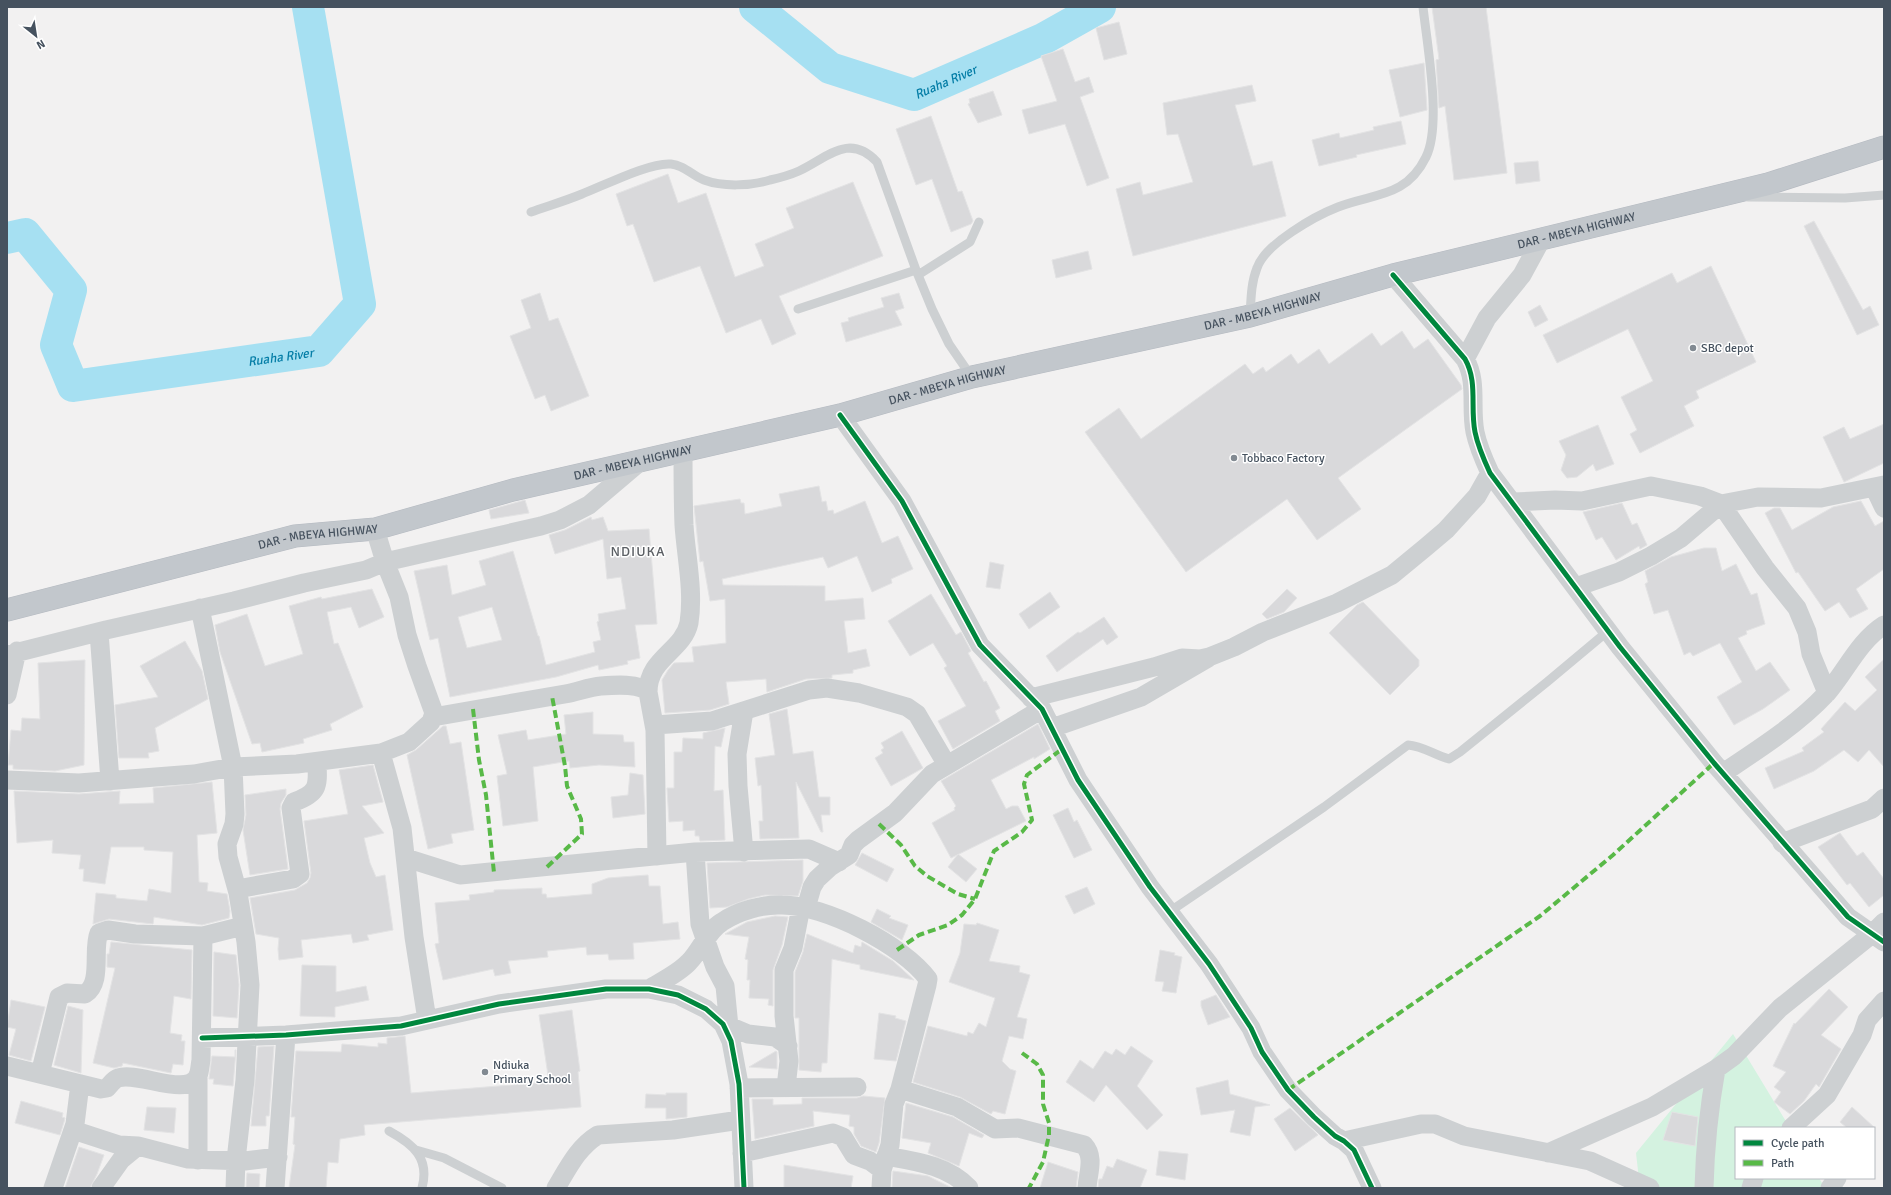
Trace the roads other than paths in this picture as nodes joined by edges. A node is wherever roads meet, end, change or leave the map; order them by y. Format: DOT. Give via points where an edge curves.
graph roads {
  1 [pos="1423,7"];
  2 [pos="1884,147"];
  3 [pos="1884,195"];
  4 [pos="1709,197"];
  5 [pos="531,212"];
  6 [pos="979,222"];
  7 [pos="1541,240"];
  8 [pos="917,273"];
  9 [pos="1392,275"];
  10 [pos="798,309"];
  11 [pos="1250,316"];
  12 [pos="1465,359"];
  13 [pos="972,378"];
  14 [pos="840,415"];
  15 [pos="683,451"];
  16 [pos="642,460"];
  17 [pos="1490,473"];
  18 [pos="1879,486"];
  19 [pos="1514,502"];
  20 [pos="1721,504"];
  21 [pos="1884,508"];
  22 [pos="375,529"];
  23 [pos="385,562"];
  24 [pos="1576,587"];
  25 [pos="200,608"];
  26 [pos="7,610"];
  27 [pos="1884,625"];
  28 [pos="1608,631"];
  29 [pos="99,632"];
  30 [pos="12,653"];
  31 [pos="1209,657"];
  32 [pos="648,692"];
  33 [pos="1827,693"];
  34 [pos="7,696"];
  35 [pos="1036,704"];
  36 [pos="744,711"];
  37 [pos="432,717"];
  38 [pos="655,725"];
  39 [pos="1052,728"];
  40 [pos="381,753"];
  41 [pos="317,762"];
  42 [pos="947,765"];
  43 [pos="233,767"];
  44 [pos="1723,773"];
  45 [pos="7,780"];
  46 [pos="110,781"];
  47 [pos="1884,798"];
  48 [pos="1782,844"];
  49 [pos="809,849"];
  50 [pos="695,852"];
  51 [pos="744,852"];
  52 [pos="657,856"];
  53 [pos="406,858"];
  54 [pos="839,862"];
  55 [pos="817,879"];
  56 [pos="237,889"];
  57 [pos="803,907"];
  58 [pos="1169,912"];
  59 [pos="243,926"];
  60 [pos="1880,933"];
  61 [pos="203,936"];
  62 [pos="705,940"];
  63 [pos="649,989"];
  64 [pos="1884,1001"];
  65 [pos="427,1020"];
  66 [pos="730,1033"];
  67 [pos="286,1035"];
  68 [pos="248,1036"];
  69 [pos="202,1038"];
  70 [pos="788,1046"];
  71 [pos="7,1066"];
  72 [pos="1716,1069"];
  73 [pos="40,1074"];
  74 [pos="198,1075"];
  75 [pos="80,1084"];
  76 [pos="786,1087"];
  77 [pos="857,1087"];
  78 [pos="739,1088"];
  79 [pos="900,1089"];
  80 [pos="740,1120"];
  81 [pos="1792,1127"];
  82 [pos="73,1130"];
  83 [pos="389,1131"];
  84 [pos="1344,1141"];
  85 [pos="138,1146"];
  86 [pos="416,1150"];
  87 [pos="742,1153"];
  88 [pos="1548,1153"];
  89 [pos="278,1157"];
  90 [pos="198,1160"];
  91 [pos="236,1160"];
  92 [pos="883,1171"];
  93 [pos="1836,1179"];
  94 [pos="53,1188"];
  95 [pos="101,1188"];
  96 [pos="234,1188"];
  97 [pos="275,1188"];
  98 [pos="422,1188"];
  99 [pos="502,1188"];
  100 [pos="556,1188"];
  101 [pos="744,1188"];
  102 [pos="969,1188"];
  103 [pos="1087,1188"];
  104 [pos="1372,1188"];
  105 [pos="1650,1188"];
  106 [pos="1704,1188"];
  107 [pos="1830,1188"];
  1 -- 11 [label="lane" via="1433,120 1427,157 1417,173 1401,187 1375,198 1338,207 1304,224 1275,244 1257,266 1251,293"];
  2 -- 4 [label="highway, DAR - MBEYA HIGHWAY" via="1768,184"];
  3 -- 4 [label="lane" via="1844,198"];
  4 -- 7 [label="highway, DAR - MBEYA HIGHWAY"];
  5 -- 8 [label="lane" via="654,167 671,164 687,169 704,180 747,184 798,172 846,148 860,148 877,162"];
  6 -- 8 [label="lane" via="970,242"];
  7 -- 9 [label="highway, DAR - MBEYA HIGHWAY"];
  7 -- 12 [label="street" via="1522,275 1487,318"];
  8 -- 10 [label="lane"];
  8 -- 13 [label="lane" via="949,344"];
  9 -- 11 [label="highway, DAR - MBEYA HIGHWAY"];
  9 -- 12 [label="street"];
  11 -- 13 [label="highway, DAR - MBEYA HIGHWAY"];
  12 -- 17 [label="street" via="1473,382 1475,432 1483,460"];
  13 -- 14 [label="highway, DAR - MBEYA HIGHWAY"];
  14 -- 15 [label="highway, DAR - MBEYA HIGHWAY"];
  14 -- 35 [label="street" via="902,502 980,645"];
  15 -- 16 [label="highway, DAR - MBEYA HIGHWAY"];
  15 -- 32 [label="street" via="689,623 680,640 652,672"];
  16 -- 22 [label="highway, DAR - MBEYA HIGHWAY" via="513,490"];
  16 -- 23 [label="street" via="589,505 560,520"];
  17 -- 19 [label="street"];
  17 -- 31 [label="street" via="1478,496 1446,530 1392,575 1337,603 1269,629"];
  18 -- 20 [label="street" via="1821,498 1758,497"];
  18 -- 21 [label="street"];
  19 -- 20 [label="street" via="1582,501 1651,486 1700,496"];
  19 -- 24 [label="street"];
  20 -- 24 [label="street" via="1681,538 1651,556 1619,572"];
  20 -- 33 [label="street" via="1765,568 1797,608 1807,632 1811,654"];
  22 -- 23 [label="street"];
  22 -- 26 [label="highway, DAR - MBEYA HIGHWAY" via="295,536"];
  23 -- 25 [label="street" via="366,570"];
  23 -- 37 [label="street" via="399,598 417,666 432,705"];
  24 -- 28 [label="street"];
  25 -- 29 [label="street"];
  25 -- 43 [label="street"];
  27 -- 33 [label="street" via="1857,653"];
  28 -- 44 [label="street"];
  28 -- 58 [label="lane" via="1460,752 1449,759 1434,755 1420,746 1408,745 1324,807"];
  29 -- 30 [label="street"];
  29 -- 46 [label="street"];
  30 -- 34 [label="street"];
  31 -- 35 [label="street" via="1182,658"];
  31 -- 39 [label="street" via="1141,697"];
  32 -- 37 [label="street" via="645,688 635,685 600,686"];
  32 -- 38 [label="street"];
  33 -- 44 [label="street" via="1789,728"];
  35 -- 39 [label="street"];
  35 -- 42 [label="street"];
  36 -- 38 [label="street" via="712,721"];
  36 -- 42 [label="street" via="810,690 827,688 892,701 917,714"];
  36 -- 51 [label="street" via="737,754"];
  37 -- 40 [label="street" via="423,731 409,742"];
  38 -- 52 [label="street"];
  39 -- 58 [label="street" via="1078,780"];
  40 -- 41 [label="street"];
  40 -- 53 [label="street" via="402,828"];
  41 -- 43 [label="street"];
  41 -- 56 [label="street" via="316,789 307,797 294,802 291,808 300,874 293,879"];
  42 -- 54 [label="street" via="924,781 895,813 858,840 849,855"];
  43 -- 46 [label="street" via="194,774"];
  43 -- 56 [label="street" via="235,814 227,844"];
  44 -- 48 [label="street"];
  45 -- 46 [label="street" via="79,783"];
  47 -- 48 [label="street" via="1872,809"];
  48 -- 60 [label="street" via="1848,917"];
  49 -- 51 [label="street"];
  49 -- 54 [label="street"];
  49 -- 55 [label="street" via="817,867"];
  50 -- 51 [label="street"];
  50 -- 52 [label="street"];
  50 -- 62 [label="street" via="700,924"];
  52 -- 53 [label="street" via="460,875"];
  53 -- 65 [label="street" via="414,937"];
  54 -- 55 [label="street"];
  55 -- 57 [label="street"];
  56 -- 59 [label="street"];
  57 -- 62 [label="street" via="783,904 734,915 720,923"];
  57 -- 70 [label="street" via="793,948 784,970 784,1016"];
  57 -- 79 [label="street" via="816,910 892,946 916,965 928,979"];
  58 -- 84 [label="street" via="1209,964 1288,1090 1319,1122"];
  59 -- 61 [label="street"];
  59 -- 68 [label="street" via="250,985"];
  60 -- 72 [label="street" via="1780,1008 1734,1056"];
  61 -- 69 [label="street"];
  61 -- 73 [label="street" via="134,934 108,930 99,933 98,954 91,987 85,994 67,993 59,997"];
  62 -- 63 [label="street" via="689,963"];
  62 -- 66 [label="street" via="725,986"];
  63 -- 65 [label="street" via="606,989 560,994"];
  63 -- 66 [label="street" via="678,995 706,1009"];
  64 -- 81 [label="street" via="1867,1020 1862,1035 1827,1095"];
  65 -- 67 [label="street" via="401,1026"];
  66 -- 70 [label="street" via="775,1037"];
  66 -- 78 [label="street"];
  67 -- 68 [label="street"];
  67 -- 89 [label="street"];
  68 -- 69 [label="street"];
  68 -- 91 [label="street" via="243,1109"];
  69 -- 74 [label="street"];
  70 -- 76 [label="street"];
  71 -- 73 [label="street"];
  72 -- 88 [label="street" via="1652,1107"];
  72 -- 106 [label="street" via="1711,1096"];
  73 -- 75 [label="street"];
  74 -- 75 [label="street" via="193,1082 184,1085 130,1077 115,1079 107,1088 101,1089"];
  74 -- 90 [label="street"];
  75 -- 82 [label="street"];
  76 -- 77 [label="street"];
  76 -- 78 [label="street"];
  78 -- 80 [label="street"];
  79 -- 92 [label="street" via="894,1104 890,1145"];
  79 -- 103 [label="street" via="957,1107 995,1129 1018,1128 1084,1145 1090,1151 1091,1160"];
  80 -- 87 [label="street"];
  80 -- 100 [label="street" via="673,1130 598,1135 588,1141 577,1154"];
  82 -- 85 [label="street" via="119,1145"];
  82 -- 94 [label="street"];
  83 -- 86 [label="lane"];
  84 -- 88 [label="street" via="1421,1124 1435,1124 1464,1136"];
  84 -- 104 [label="street" via="1354,1150"];
  85 -- 90 [label="street"];
  85 -- 95 [label="street" via="121,1160"];
  86 -- 98 [label="lane" via="425,1169"];
  86 -- 99 [label="lane" via="444,1158"];
  87 -- 92 [label="street" via="833,1133 843,1137 854,1155 870,1161"];
  87 -- 101 [label="street"];
  88 -- 105 [label="street" via="1590,1161"];
  89 -- 91 [label="street"];
  89 -- 97 [label="street"];
  90 -- 91 [label="street"];
  91 -- 96 [label="street"];
  92 -- 102 [label="street" via="925,1164 962,1181"];
  93 -- 107 [label="street"];
}
